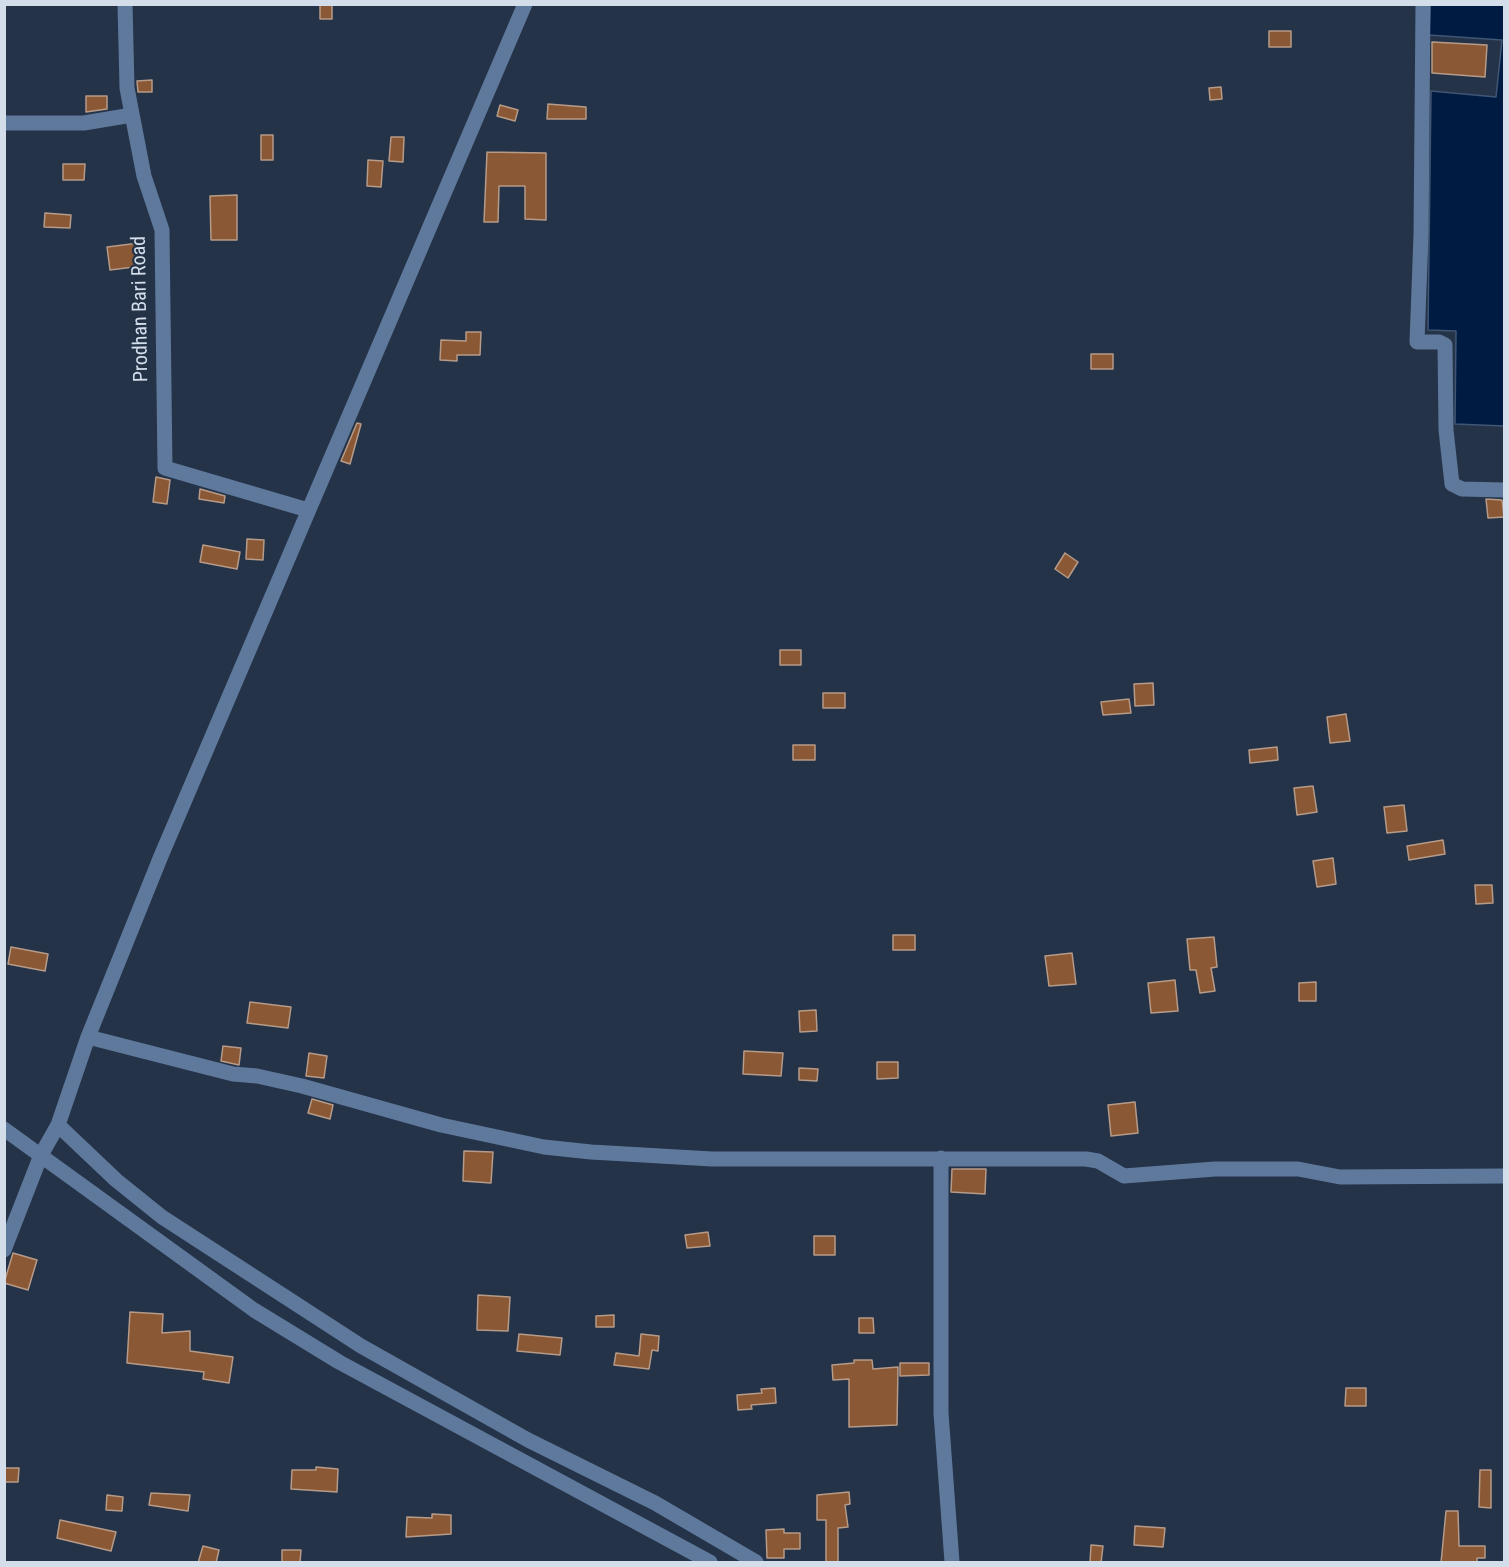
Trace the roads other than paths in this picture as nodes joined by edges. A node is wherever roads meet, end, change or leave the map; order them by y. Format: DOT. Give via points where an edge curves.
graph roads {
  1 [pos="125,4"];
  2 [pos="525,4"];
  3 [pos="1423,4"];
  4 [pos="132,116"];
  5 [pos="4,123"];
  6 [pos="1504,490"];
  7 [pos="308,510"];
  8 [pos="88,1037"];
  9 [pos="58,1125"];
  10 [pos="4,1129"];
  11 [pos="41,1155"];
  12 [pos="941,1158"];
  13 [pos="1504,1176"];
  14 [pos="4,1250"];
  15 [pos="710,1563"];
  16 [pos="756,1563"];
  17 [pos="952,1563"];
  1 -- 4 [label="street, Prodhan Bari Road" via="127,88"];
  2 -- 7 [label="street"];
  3 -- 6 [label="street" via="1417,342 1445,345 1446,430 1452,484 1462,489"];
  4 -- 5 [label="street" via="84,123"];
  4 -- 7 [label="street, Prodhan Bari Road" via="144,176 162,230 165,468"];
  7 -- 8 [label="street" via="160,856"];
  8 -- 9 [label="street"];
  8 -- 12 [label="street" via="544,1147 712,1159"];
  9 -- 11 [label="street"];
  9 -- 16 [label="street" via="162,1217 361,1346 528,1440 655,1503"];
  10 -- 11 [label="street"];
  11 -- 14 [label="street"];
  11 -- 15 [label="street" via="263,1316 339,1362"];
  12 -- 13 [label="street" via="1086,1159 1098,1161 1124,1176 1215,1169 1298,1169 1340,1177"];
  12 -- 17 [label="street" via="941,1413"];
}
